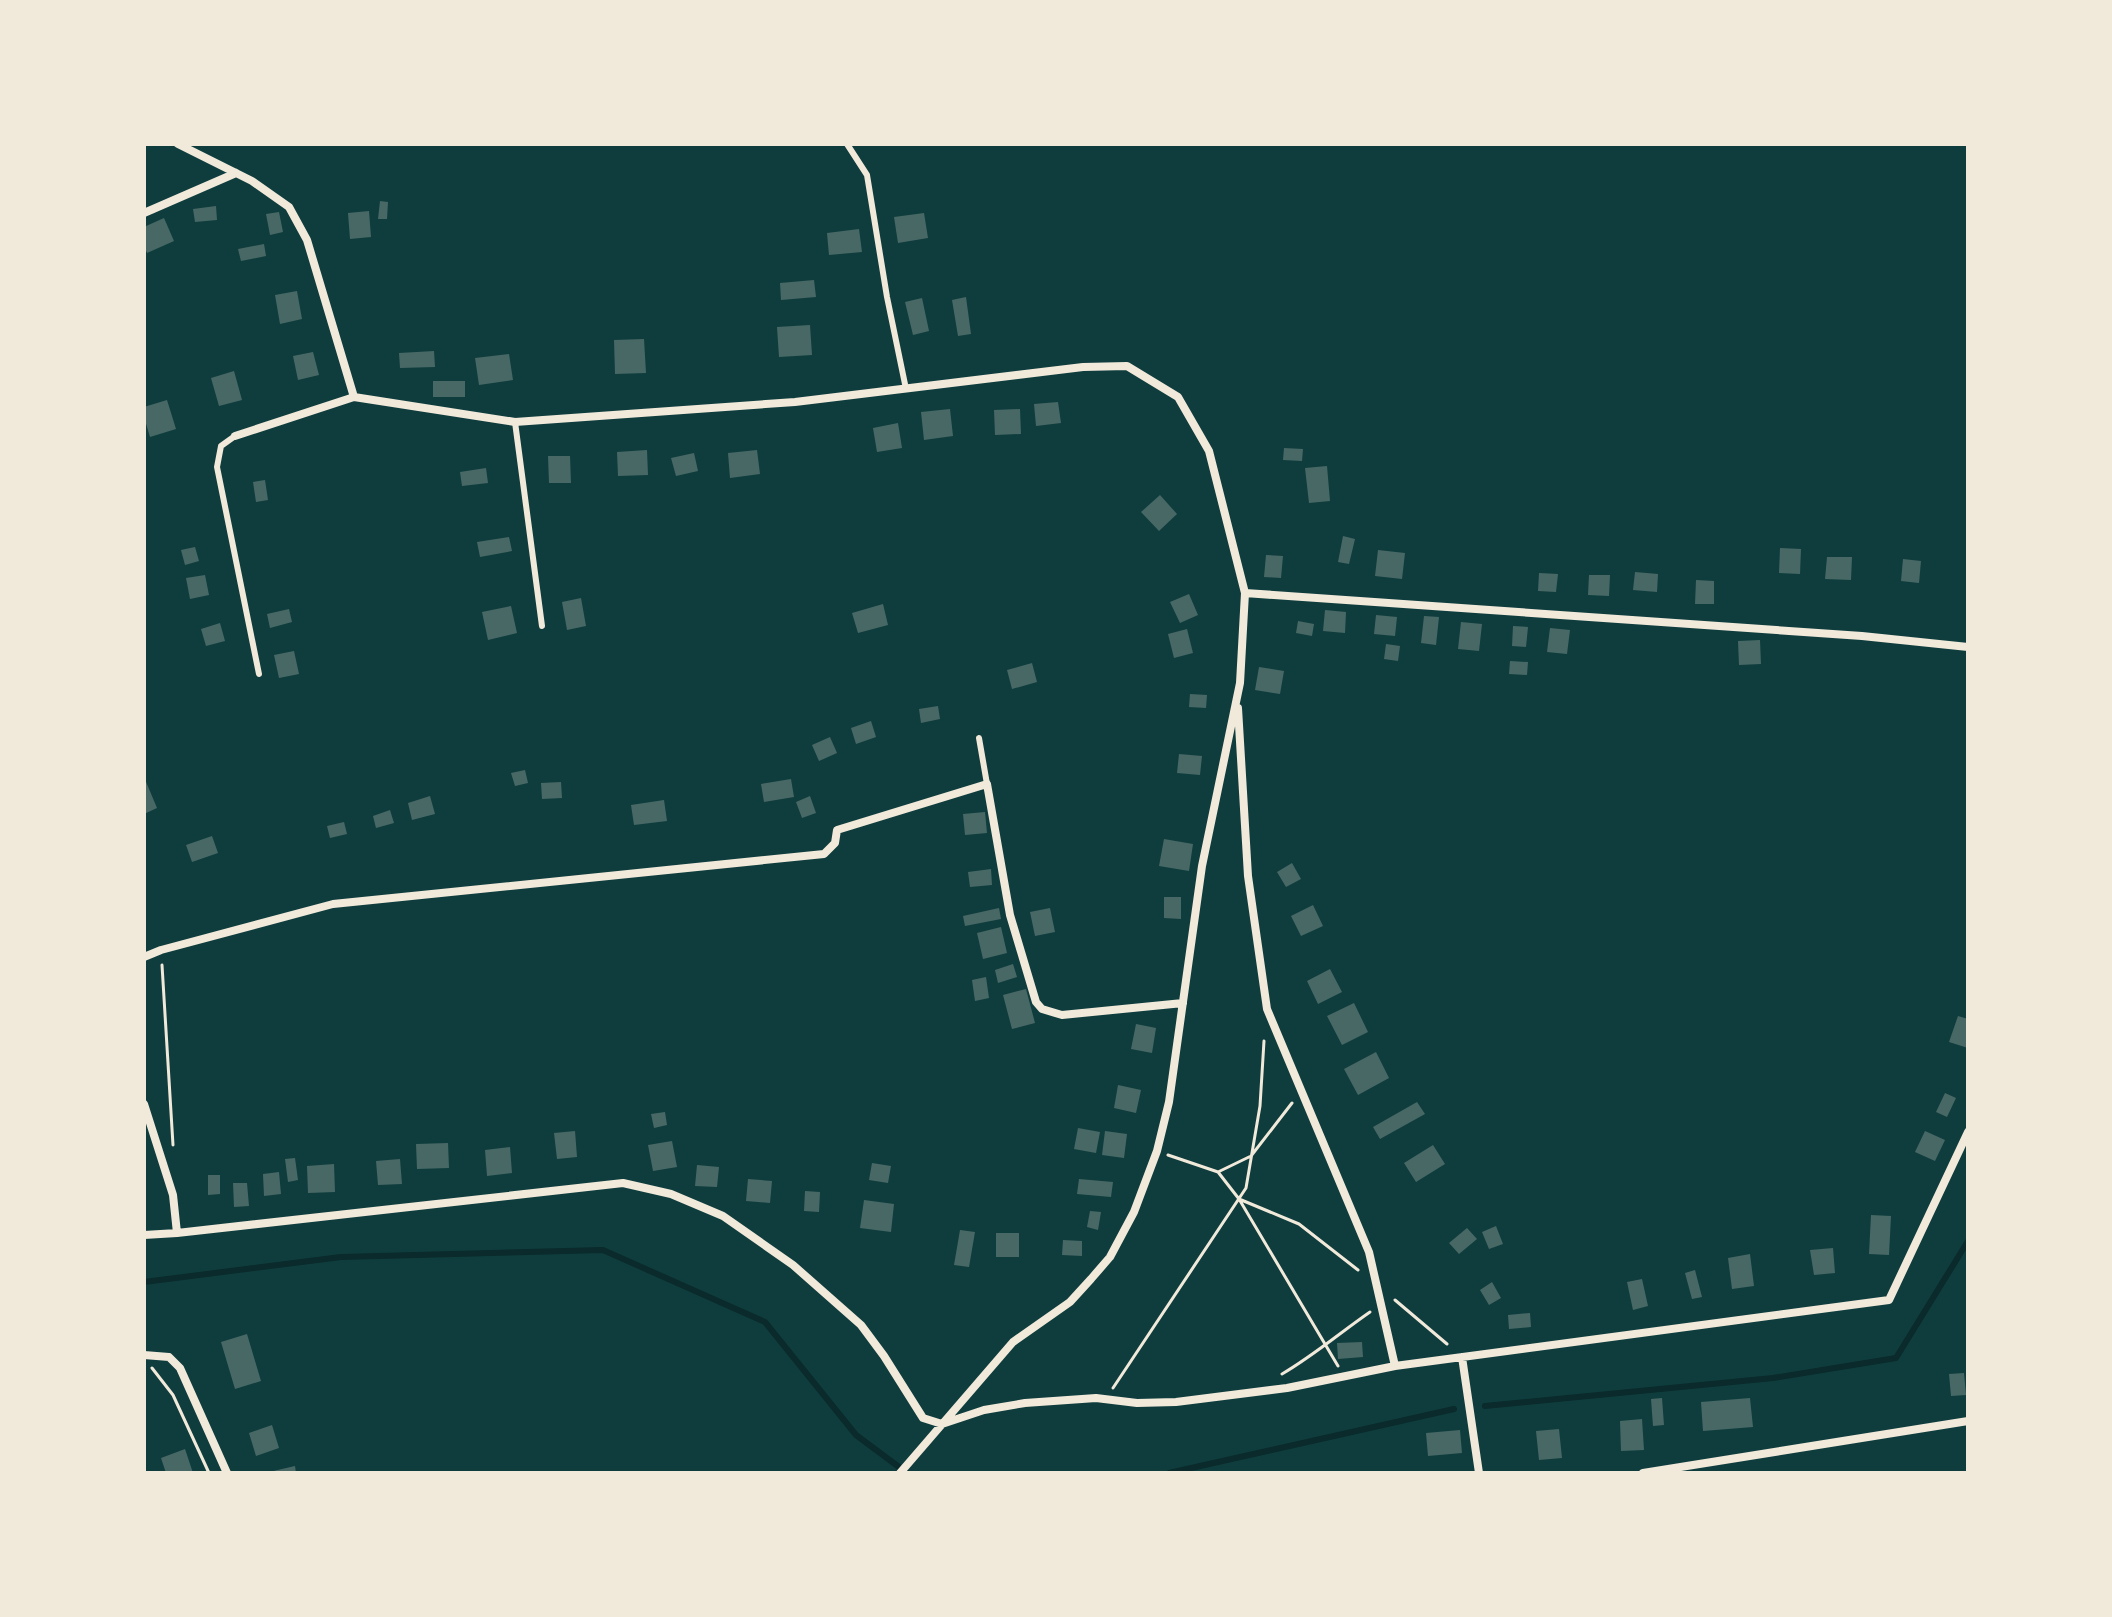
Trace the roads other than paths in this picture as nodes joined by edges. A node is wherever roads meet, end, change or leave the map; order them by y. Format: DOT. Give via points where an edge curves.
graph roads {
  1 [pos="178,144"];
  2 [pos="847,144"];
  3 [pos="236,173"];
  4 [pos="144,213"];
  5 [pos="906,389"];
  6 [pos="354,397"];
  7 [pos="515,422"];
  8 [pos="235,436"];
  9 [pos="1245,593"];
  10 [pos="542,626"];
  11 [pos="1968,647"];
  12 [pos="259,674"];
  13 [pos="1238,693"];
  14 [pos="979,738"];
  15 [pos="987,784"];
  16 [pos="144,957"];
  17 [pos="1183,1003"];
  18 [pos="144,1104"];
  19 [pos="1968,1132"];
  20 [pos="177,1233"];
  21 [pos="144,1235"];
  22 [pos="144,1355"];
  23 [pos="1462,1357"];
  24 [pos="1395,1366"];
  25 [pos="1968,1421"];
  26 [pos="942,1424"];
  27 [pos="227,1473"];
  28 [pos="900,1473"];
  29 [pos="1479,1473"];
  30 [pos="1643,1473"];
  1 -- 3 [label="street"];
  2 -- 5 [label="lane" via="867,175"];
  3 -- 4 [label="street"];
  3 -- 6 [label="street" via="289,207 307,240"];
  5 -- 7 [label="street"];
  5 -- 9 [label="street" via="1127,366 1178,397 1209,451"];
  6 -- 7 [label="street"];
  6 -- 8 [label="street"];
  7 -- 10 [label="lane"];
  8 -- 12 [label="lane" via="221,446 217,467"];
  9 -- 11 [label="street"];
  9 -- 13 [label="street"];
  13 -- 17 [label="street" via="1202,866"];
  13 -- 24 [label="street" via="1248,876 1267,1009 1369,1252"];
  14 -- 15 [label="lane"];
  15 -- 16 [label="street" via="837,830 835,843 824,854 333,904"];
  15 -- 17 [label="street" via="1010,915 1042,1009 1062,1015"];
  17 -- 26 [label="street" via="1157,1151 1110,1257 1070,1302 1013,1342"];
  18 -- 20 [label="street" via="173,1195"];
  19 -- 23 [label="street" via="1889,1300"];
  20 -- 21 [label="street"];
  20 -- 26 [label="street" via="623,1183 671,1194 723,1216 840,1304 884,1356 923,1418"];
  22 -- 27 [label="street" via="169,1357 180,1368"];
  23 -- 24 [label="street"];
  23 -- 29 [label="street"];
  24 -- 26 [label="street" via="1287,1388 1176,1402 1025,1403"];
  25 -- 30 [label="street"];
  26 -- 28 [label="street"];
}
